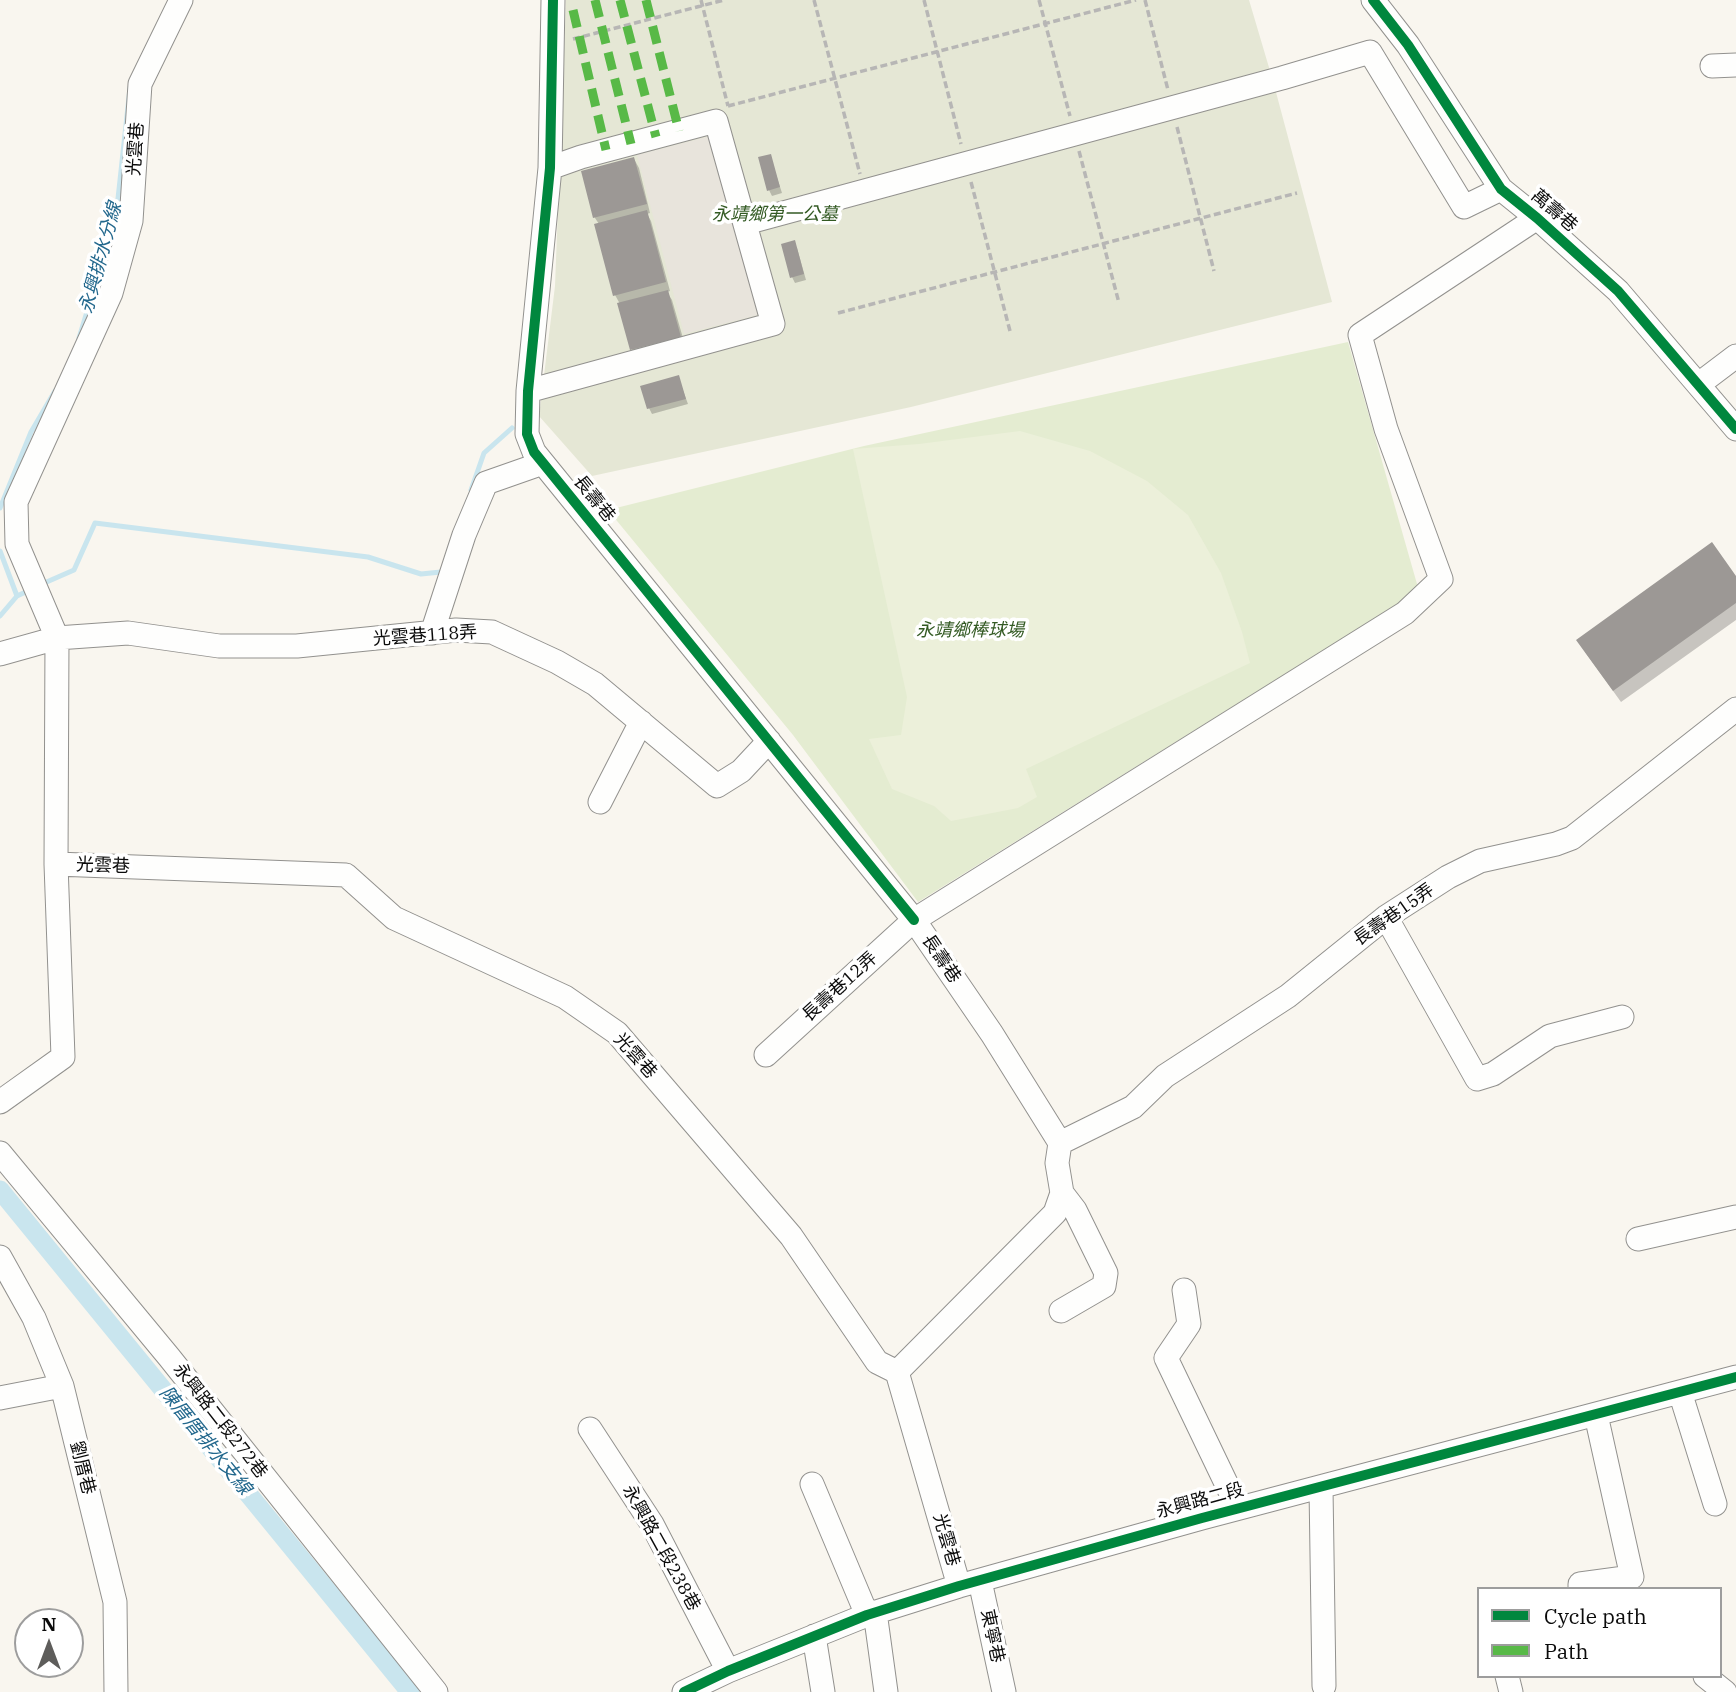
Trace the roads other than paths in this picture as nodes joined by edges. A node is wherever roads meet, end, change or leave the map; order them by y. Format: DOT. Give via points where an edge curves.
graph roads {
  1 [pos="181,0"];
  2 [pos="553,0"];
  3 [pos="1373,0"];
  4 [pos="1736,65"];
  5 [pos="1712,66"];
  6 [pos="550,168"];
  7 [pos="1500,189"];
  8 [pos="1538,218"];
  9 [pos="746,223"];
  10 [pos="1736,356"];
  11 [pos="1699,384"];
  12 [pos="528,391"];
  13 [pos="1736,429"];
  14 [pos="543,463"];
  15 [pos="432,633"];
  16 [pos="57,638"];
  17 [pos="0,654"];
  18 [pos="1736,709"];
  19 [pos="641,722"];
  20 [pos="769,741"];
  21 [pos="600,802"];
  22 [pos="56,864"];
  23 [pos="1386,917"];
  24 [pos="914,920"];
  25 [pos="1622,1017"];
  26 [pos="766,1055"];
  27 [pos="0,1102"];
  28 [pos="1060,1143"];
  29 [pos="0,1153"];
  30 [pos="1062,1193"];
  31 [pos="1736,1217"];
  32 [pos="1638,1239"];
  33 [pos="0,1257"];
  34 [pos="1184,1290"];
  35 [pos="1060,1311"];
  36 [pos="897,1372"];
  37 [pos="1736,1377"];
  38 [pos="62,1386"];
  39 [pos="1680,1392"];
  40 [pos="0,1398"];
  41 [pos="1597,1415"];
  42 [pos="590,1429"];
  43 [pos="812,1484"];
  44 [pos="1321,1488"];
  45 [pos="1715,1504"];
  46 [pos="1238,1508"];
  47 [pos="970,1583"];
  48 [pos="1633,1583"];
  49 [pos="1580,1587"];
  50 [pos="871,1614"];
  51 [pos="814,1636"];
  52 [pos="728,1671"];
  53 [pos="1708,1678"];
  54 [pos="1324,1686"];
  55 [pos="116,1692"];
  56 [pos="436,1692"];
  57 [pos="684,1692"];
  58 [pos="823,1692"];
  59 [pos="886,1692"];
  60 [pos="1003,1692"];
  61 [pos="1725,1692"];
  1 -- 16 [label="street, 光雲巷" via="140,84 131,221 111,293 16,502 17,544"];
  2 -- 6 [label="street, 長壽巷"];
  3 -- 7 [label="street, 萬壽巷" via="1408,45"];
  4 -- 5 [label="street"];
  6 -- 9 [label="street" via="722,113"];
  6 -- 12 [label="street, 長壽巷"];
  7 -- 8 [label="street, 萬壽巷"];
  7 -- 9 [label="street" via="1464,207 1370,52"];
  8 -- 11 [label="street, 萬壽巷" via="1618,291"];
  8 -- 24 [label="street, 長壽巷12弄" via="1360,334 1386,429 1441,579 1405,613"];
  9 -- 12 [label="street" via="773,324"];
  10 -- 11 [label="street"];
  11 -- 13 [label="street, 萬壽巷"];
  12 -- 14 [label="street, 長壽巷" via="527,434"];
  14 -- 15 [label="street" via="486,483"];
  14 -- 20 [label="street, 長壽巷"];
  15 -- 16 [label="street, 光雲巷118弄" via="297,646 219,646 128,633"];
  15 -- 19 [label="street, 光雲巷118弄" via="492,632 595,684"];
  16 -- 17 [label="street, 光雲巷118弄"];
  16 -- 22 [label="street, 光雲巷"];
  18 -- 23 [label="street, 長壽巷15弄" via="1572,838 1480,861"];
  19 -- 20 [label="street, 光雲巷118弄" via="716,786 741,771"];
  19 -- 21 [label="street"];
  20 -- 24 [label="street, 長壽巷"];
  22 -- 27 [label="street, 光雲巷" via="63,1057"];
  22 -- 36 [label="street, 光雲巷" via="346,875 394,918 565,997 617,1033 791,1236 877,1362"];
  23 -- 25 [label="street" via="1477,1079 1493,1074 1550,1036"];
  23 -- 28 [label="street, 長壽巷15弄" via="1288,996 1166,1076 1133,1107"];
  24 -- 26 [label="street, 長壽巷12弄"];
  24 -- 28 [label="street, 長壽巷"];
  28 -- 30 [label="street" via="1057,1163"];
  29 -- 56 [label="street, 永興路二段272巷"];
  30 -- 35 [label="street" via="1106,1273 1104,1286"];
  30 -- 36 [label="street" via="1055,1213"];
  31 -- 32 [label="street"];
  33 -- 38 [label="street, 劉厝巷" via="34,1318"];
  34 -- 46 [label="street" via="1189,1324 1166,1358"];
  36 -- 47 [label="street, 光雲巷"];
  37 -- 39 [label="street, 永興路二段"];
  38 -- 40 [label="street"];
  38 -- 55 [label="street, 劉厝巷" via="115,1602"];
  39 -- 41 [label="street, 永興路二段"];
  39 -- 45 [label="street"];
  41 -- 44 [label="street, 永興路二段"];
  41 -- 48 [label="street"];
  42 -- 52 [label="street, 永興路二段238巷" via="652,1524"];
  43 -- 50 [label="street"];
  44 -- 46 [label="street, 永興路二段"];
  44 -- 54 [label="street"];
  46 -- 47 [label="street, 永興路二段"];
  47 -- 50 [label="street, 永興路二段"];
  47 -- 60 [label="street, 東寧巷"];
  48 -- 49 [label="street"];
  50 -- 51 [label="street, 永興路二段"];
  50 -- 59 [label="street"];
  51 -- 52 [label="street, 永興路二段"];
  51 -- 58 [label="street"];
  52 -- 57 [label="street, 永興路二段"];
  53 -- 61 [label="street"];
}
